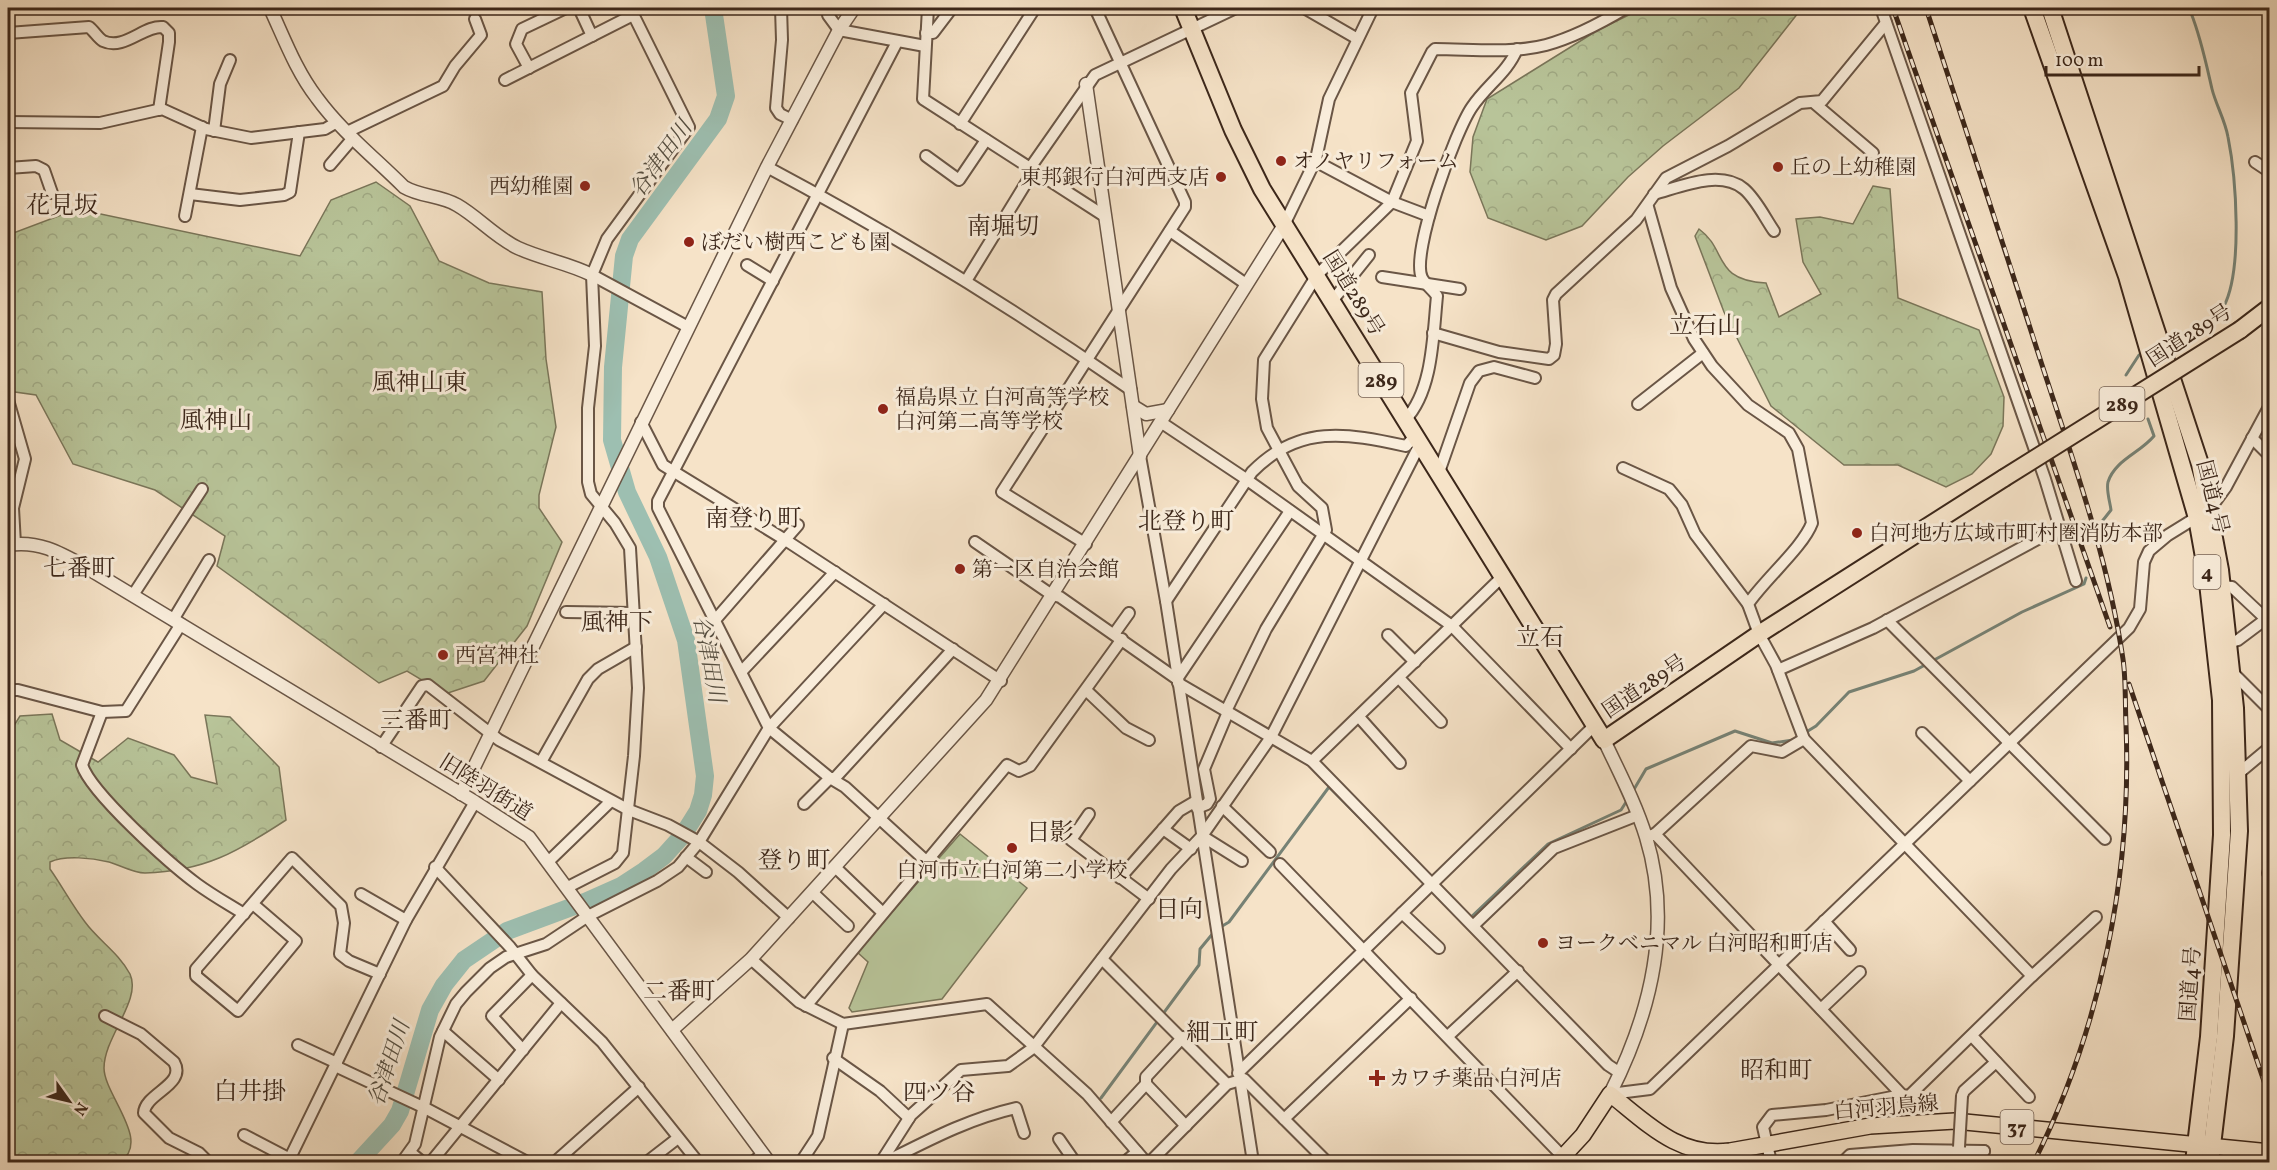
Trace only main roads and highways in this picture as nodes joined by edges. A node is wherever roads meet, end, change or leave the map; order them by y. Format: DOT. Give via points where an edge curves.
graph roads {
  1 [pos="1183,8"];
  2 [pos="2032,8"];
  3 [pos="2050,8"];
  4 [pos="2270,307"];
  5 [pos="2203,513"];
  6 [pos="2270,1152"];
  7 [pos="2203,1155"];
  8 [pos="1695,1157"];
  9 [pos="1563,1161"];
  1 -- 4 [label="highway, 国道289号 / 289, bridge" via="1262,189 1604,740 1759,634 2240,330"];
  2 -- 5 [label="highway, 国道4号 / 4" via="2127,276"];
  3 -- 5 [label="highway, 国道4号 / 4" via="2200,464"];
  5 -- 7 [label="highway, 国道4号 / 4" via="2221,700 2223,790"];
  5 -- 7 [label="highway, 国道4号 / 4" via="2222,586 2239,773 2239,831 2225,1036"];
  6 -- 7 [label="main road, 白河羽鳥線 / 37"];
  7 -- 8 [label="main road, 白河羽鳥線 / 37" via="1955,1121 1870,1126"];
  8 -- 9 [label="main road, 白河羽鳥線 / 37" via="1610,1094"];
}
